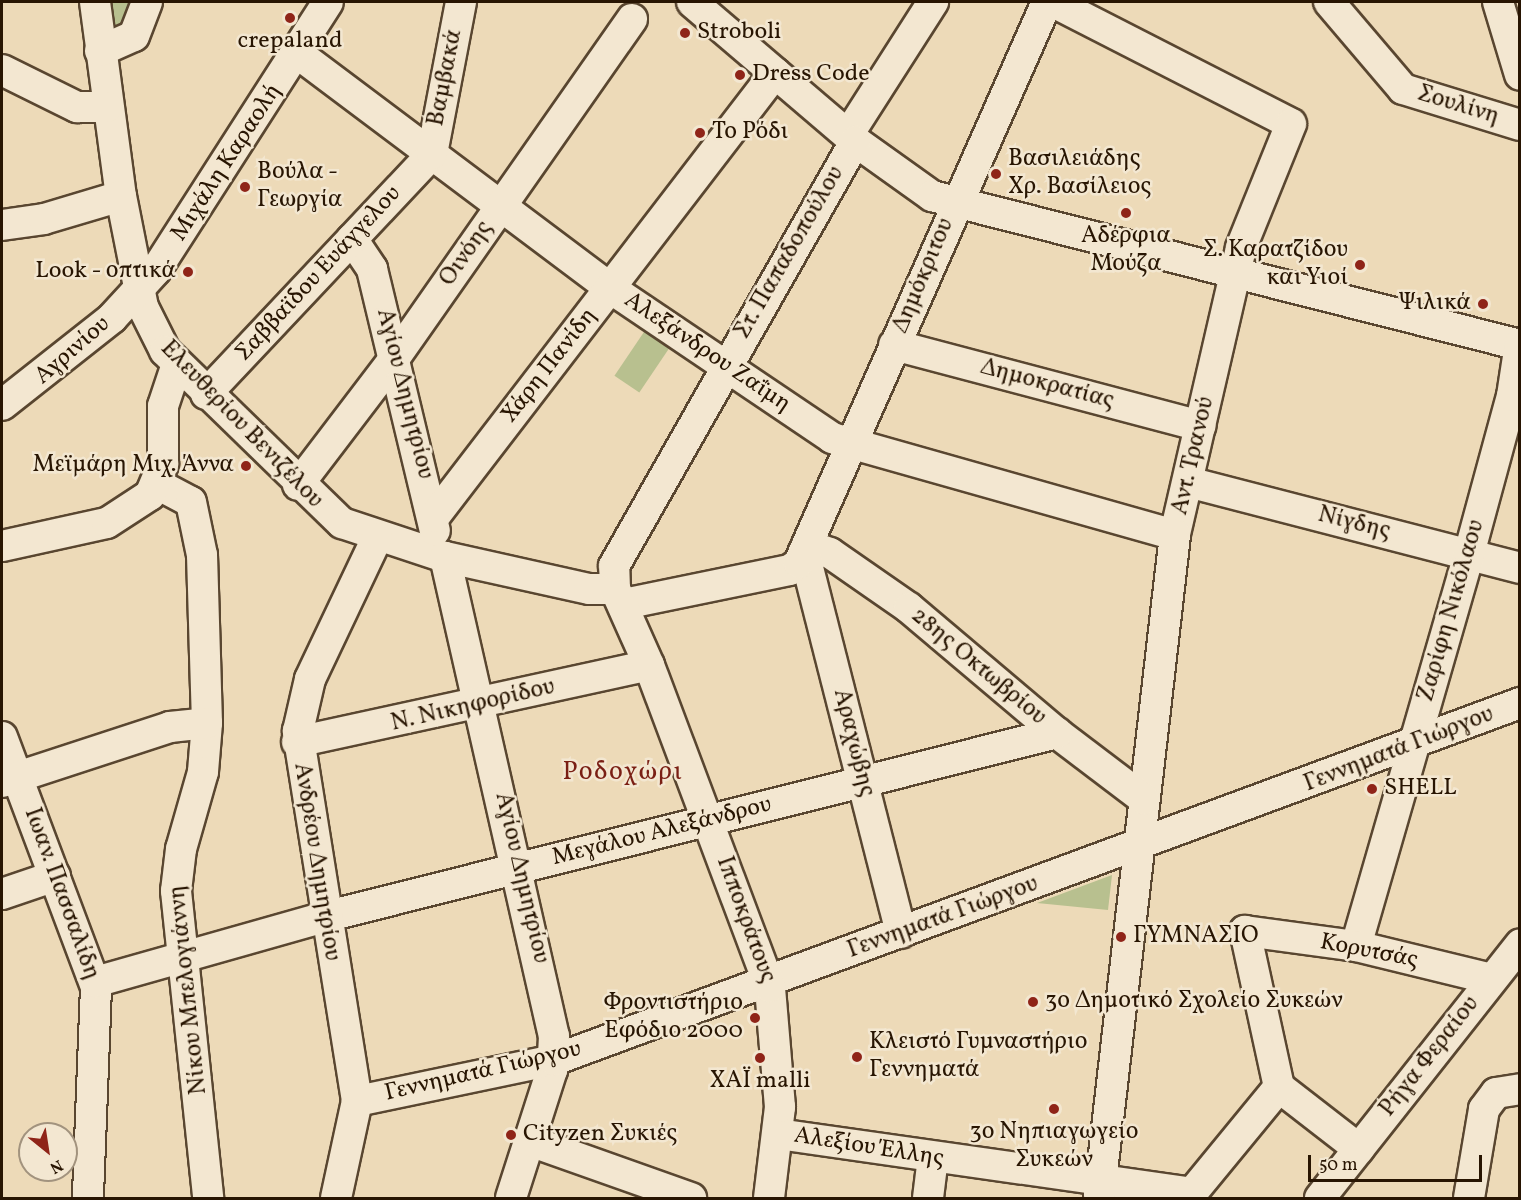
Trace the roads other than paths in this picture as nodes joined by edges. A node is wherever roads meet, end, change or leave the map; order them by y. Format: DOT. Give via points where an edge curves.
graph roads {
  1 [pos="95,2"];
  2 [pos="147,2"];
  3 [pos="328,2"];
  4 [pos="461,2"];
  5 [pos="692,2"];
  6 [pos="933,2"];
  7 [pos="1047,2"];
  8 [pos="1053,2"];
  9 [pos="1329,2"];
  10 [pos="1498,2"];
  11 [pos="632,19"];
  12 [pos="100,51"];
  13 [pos="297,53"];
  14 [pos="2,70"];
  15 [pos="775,73"];
  16 [pos="1520,75"];
  17 [pos="107,107"];
  18 [pos="1520,125"];
  19 [pos="851,138"];
  20 [pos="432,154"];
  21 [pos="121,196"];
  22 [pos="955,204"];
  23 [pos="501,205"];
  24 [pos="2,225"];
  25 [pos="352,240"];
  26 [pos="1234,273"];
  27 [pos="610,288"];
  28 [pos="139,290"];
  29 [pos="1519,344"];
  30 [pos="894,345"];
  31 [pos="394,359"];
  32 [pos="177,364"];
  33 [pos="725,364"];
  34 [pos="206,394"];
  35 [pos="2,405"];
  36 [pos="1200,426"];
  37 [pos="850,447"];
  38 [pos="1188,482"];
  39 [pos="158,484"];
  40 [pos="298,485"];
  41 [pos="434,517"];
  42 [pos="1175,535"];
  43 [pos="377,538"];
  44 [pos="2,546"];
  45 [pos="806,549"];
  46 [pos="1469,554"];
  47 [pos="441,556"];
  48 [pos="1520,568"];
  49 [pos="619,596"];
  50 [pos="649,665"];
  51 [pos="1520,703"];
  52 [pos="480,705"];
  53 [pos="207,723"];
  54 [pos="1057,733"];
  55 [pos="2,737"];
  56 [pos="297,742"];
  57 [pos="1412,745"];
  58 [pos="10,779"];
  59 [pos="862,782"];
  60 [pos="1144,799"];
  61 [pos="710,820"];
  62 [pos="1138,848"];
  63 [pos="519,868"];
  64 [pos="55,876"];
  65 [pos="2,894"];
  66 [pos="324,917"];
  67 [pos="901,933"];
  68 [pos="1520,945"];
  69 [pos="1356,946"];
  70 [pos="184,957"];
  71 [pos="1491,979"];
  72 [pos="769,981"];
  73 [pos="95,982"];
  74 [pos="554,1060"];
  75 [pos="1279,1088"];
  76 [pos="1508,1091"];
  77 [pos="357,1101"];
  78 [pos="778,1134"];
  79 [pos="530,1141"];
  80 [pos="1359,1149"];
  81 [pos="933,1159"];
  82 [pos="1101,1190"];
  83 [pos="1195,1196"];
  84 [pos="88,1198"];
  85 [pos="208,1198"];
  86 [pos="336,1198"];
  87 [pos="511,1198"];
  88 [pos="691,1198"];
  89 [pos="769,1198"];
  90 [pos="928,1198"];
  91 [pos="1320,1198"];
  92 [pos="1469,1198"];
  1 -- 12 [label="street, Ελευθερίου Βενιζέλου"];
  2 -- 12 [label="street" via="134,36"];
  3 -- 13 [label="street, Μιχάλη Καραολή"];
  4 -- 20 [label="street, Βαμβακά"];
  5 -- 15 [label="street"];
  6 -- 19 [label="street, Στ. Παπαδοπούλου"];
  7 -- 22 [label="street, Δημόκριτου"];
  8 -- 26 [label="street, Αντ. Τρανού" via="1291,124"];
  9 -- 18 [label="street, Σουλίνη" via="1403,89"];
  10 -- 16 [label="street"];
  11 -- 23 [label="street, Οινόης"];
  12 -- 17 [label="street, Ελευθερίου Βενιζέλου"];
  13 -- 20 [label="street, Αλεξάνδρου Ζαΐμη"];
  13 -- 28 [label="street, Μιχάλη Καραολή" via="212,189"];
  14 -- 17 [label="street" via="77,107"];
  15 -- 19 [label="street"];
  15 -- 27 [label="street, Χάρη Πανίδη"];
  17 -- 21 [label="street, Ελευθερίου Βενιζέλου"];
  19 -- 22 [label="street" via="918,189"];
  19 -- 33 [label="street, Στ. Παπαδοπούλου"];
  20 -- 23 [label="street, Αλεξάνδρου Ζαΐμη"];
  20 -- 25 [label="street, Σαββαϊδου Ευάγγελου"];
  21 -- 24 [label="street" via="44,219"];
  21 -- 28 [label="street, Ελευθερίου Βενιζέλου"];
  22 -- 26 [label="street"];
  22 -- 30 [label="street, Δημόκριτου"];
  23 -- 27 [label="street, Αλεξάνδρου Ζαΐμη"];
  23 -- 31 [label="street, Οινόης"];
  25 -- 31 [label="street, Αγίου Δημητρίου" via="372,269"];
  25 -- 34 [label="street, Σαββαϊδου Ευάγγελου"];
  26 -- 29 [label="street"];
  26 -- 36 [label="street, Αντ. Τρανού"];
  27 -- 33 [label="street, Αλεξάνδρου Ζαΐμη"];
  27 -- 41 [label="street, Χάρη Πανίδη"];
  28 -- 32 [label="street, Ελευθερίου Βενιζέλου" via="151,329"];
  28 -- 35 [label="street, Αγρινίου" via="26,390"];
  29 -- 46 [label="street, Ζαρίφη Νικόλαου" via="1512,396"];
  30 -- 36 [label="street, Δημοκρατίας"];
  30 -- 37 [label="street, Δημόκριτου"];
  31 -- 40 [label="street, Οινόης"];
  31 -- 41 [label="street, Αγίου Δημητρίου"];
  32 -- 34 [label="street, Ελευθερίου Βενιζέλου"];
  32 -- 39 [label="street" via="163,406 165,452"];
  33 -- 37 [label="street, Αλεξάνδρου Ζαΐμη"];
  33 -- 49 [label="street, Στ. Παπαδοπούλου" via="625,541 614,566"];
  34 -- 40 [label="street, Ελευθερίου Βενιζέλου"];
  36 -- 38 [label="street, Αντ. Τρανού"];
  37 -- 42 [label="street, Αλεξάνδρου Ζαΐμη"];
  37 -- 45 [label="street, Δημόκριτου"];
  38 -- 42 [label="street, Αντ. Τρανού"];
  38 -- 46 [label="street, Νίγδης"];
  39 -- 44 [label="street" via="117,519"];
  39 -- 53 [label="street, Νίκου Μπελογιάννη" via="188,498 198,520"];
  40 -- 43 [label="street, Ελευθερίου Βενιζέλου" via="329,516"];
  41 -- 47 [label="street, Αγίου Δημητρίου"];
  42 -- 60 [label="street, Αντ. Τρανού"];
  43 -- 47 [label="street, Ελευθερίου Βενιζέλου"];
  43 -- 56 [label="street, Ανδρέου Δημητρίου" via="310,679"];
  45 -- 49 [label="street" via="790,570"];
  45 -- 54 [label="street, 28ης Οκτωβρίου" via="830,553 909,608"];
  45 -- 59 [label="street, Αραχώβης"];
  46 -- 48 [label="street, Νίγδης"];
  46 -- 57 [label="street, Ζαρίφη Νικόλαου"];
  47 -- 49 [label="street, Ελευθερίου Βενιζέλου"];
  47 -- 52 [label="street, Αγίου Δημητρίου"];
  49 -- 50 [label="street, Ιπποκράτους"];
  50 -- 52 [label="street, Ν. Νικηφορίδου"];
  50 -- 61 [label="street, Ιπποκράτους"];
  51 -- 57 [label="street, Γεννηματά Γιώργου"];
  52 -- 56 [label="street, Ν. Νικηφορίδου"];
  52 -- 63 [label="street, Αγίου Δημητρίου"];
  53 -- 58 [label="street" via="170,727"];
  53 -- 70 [label="street, Νίκου Μπελογιάννη" via="201,780 178,863 176,900"];
  54 -- 59 [label="street, Μεγάλου Αλεξάνδρου"];
  54 -- 60 [label="street, 28ης Οκτωβρίου"];
  55 -- 58 [label="street, Ιωαν. Πασσαλίδη"];
  56 -- 66 [label="street, Ανδρέου Δημητρίου"];
  57 -- 62 [label="street, Γεννηματά Γιώργου"];
  57 -- 69 [label="street, Ζαρίφη Νικόλαου"];
  58 -- 64 [label="street, Ιωαν. Πασσαλίδη"];
  59 -- 61 [label="street, Μεγάλου Αλεξάνδρου"];
  59 -- 67 [label="street, Αραχώβης"];
  60 -- 62 [label="street, Αντ. Τρανού"];
  61 -- 63 [label="street, Μεγάλου Αλεξάνδρου"];
  61 -- 72 [label="street, Ιπποκράτους"];
  62 -- 67 [label="street, Γεννηματά Γιώργου"];
  62 -- 82 [label="street, Αντ. Τρανού"];
  63 -- 66 [label="street, Μεγάλου Αλεξάνδρου"];
  63 -- 74 [label="street, Αγίου Δημητρίου" via="551,1014"];
  64 -- 65 [label="street"];
  64 -- 73 [label="street, Ιωαν. Πασσαλίδη"];
  66 -- 70 [label="street, Μεγάλου Αλεξάνδρου"];
  66 -- 77 [label="street, Ανδρέου Δημητρίου"];
  67 -- 72 [label="street, Γεννηματά Γιώργου"];
  68 -- 71 [label="street, Ρήγα Φεραίου"];
  69 -- 71 [label="street, Κορυτσάς"];
  69 -- 75 [label="street, Κορυτσάς" via="1245,932"];
  70 -- 73 [label="street, Μεγάλου Αλεξάνδρου"];
  70 -- 85 [label="street, Νίκου Μπελογιάννη"];
  71 -- 80 [label="street, Ρήγα Φεραίου"];
  72 -- 74 [label="street, Γεννηματά Γιώργου"];
  72 -- 78 [label="street, Ιπποκράτους"];
  73 -- 84 [label="street, Ιωαν. Πασσαλίδη"];
  74 -- 77 [label="street, Γεννηματά Γιώργου"];
  74 -- 79 [label="street, Αγίου Δημητρίου"];
  75 -- 80 [label="street"];
  75 -- 83 [label="street"];
  76 -- 92 [label="street" via="1484,1109"];
  77 -- 86 [label="street, Ανδρέου Δημητρίου"];
  78 -- 81 [label="street, Αλεξίου Έλλης"];
  78 -- 89 [label="street, Ιπποκράτους"];
  79 -- 87 [label="street, Αγίου Δημητρίου"];
  79 -- 88 [label="street"];
  80 -- 91 [label="street, Ρήγα Φεραίου"];
  81 -- 82 [label="street, Αλεξίου Έλλης"];
  81 -- 90 [label="street"];
  82 -- 83 [label="street, Αλεξίου Έλλης"];
}
